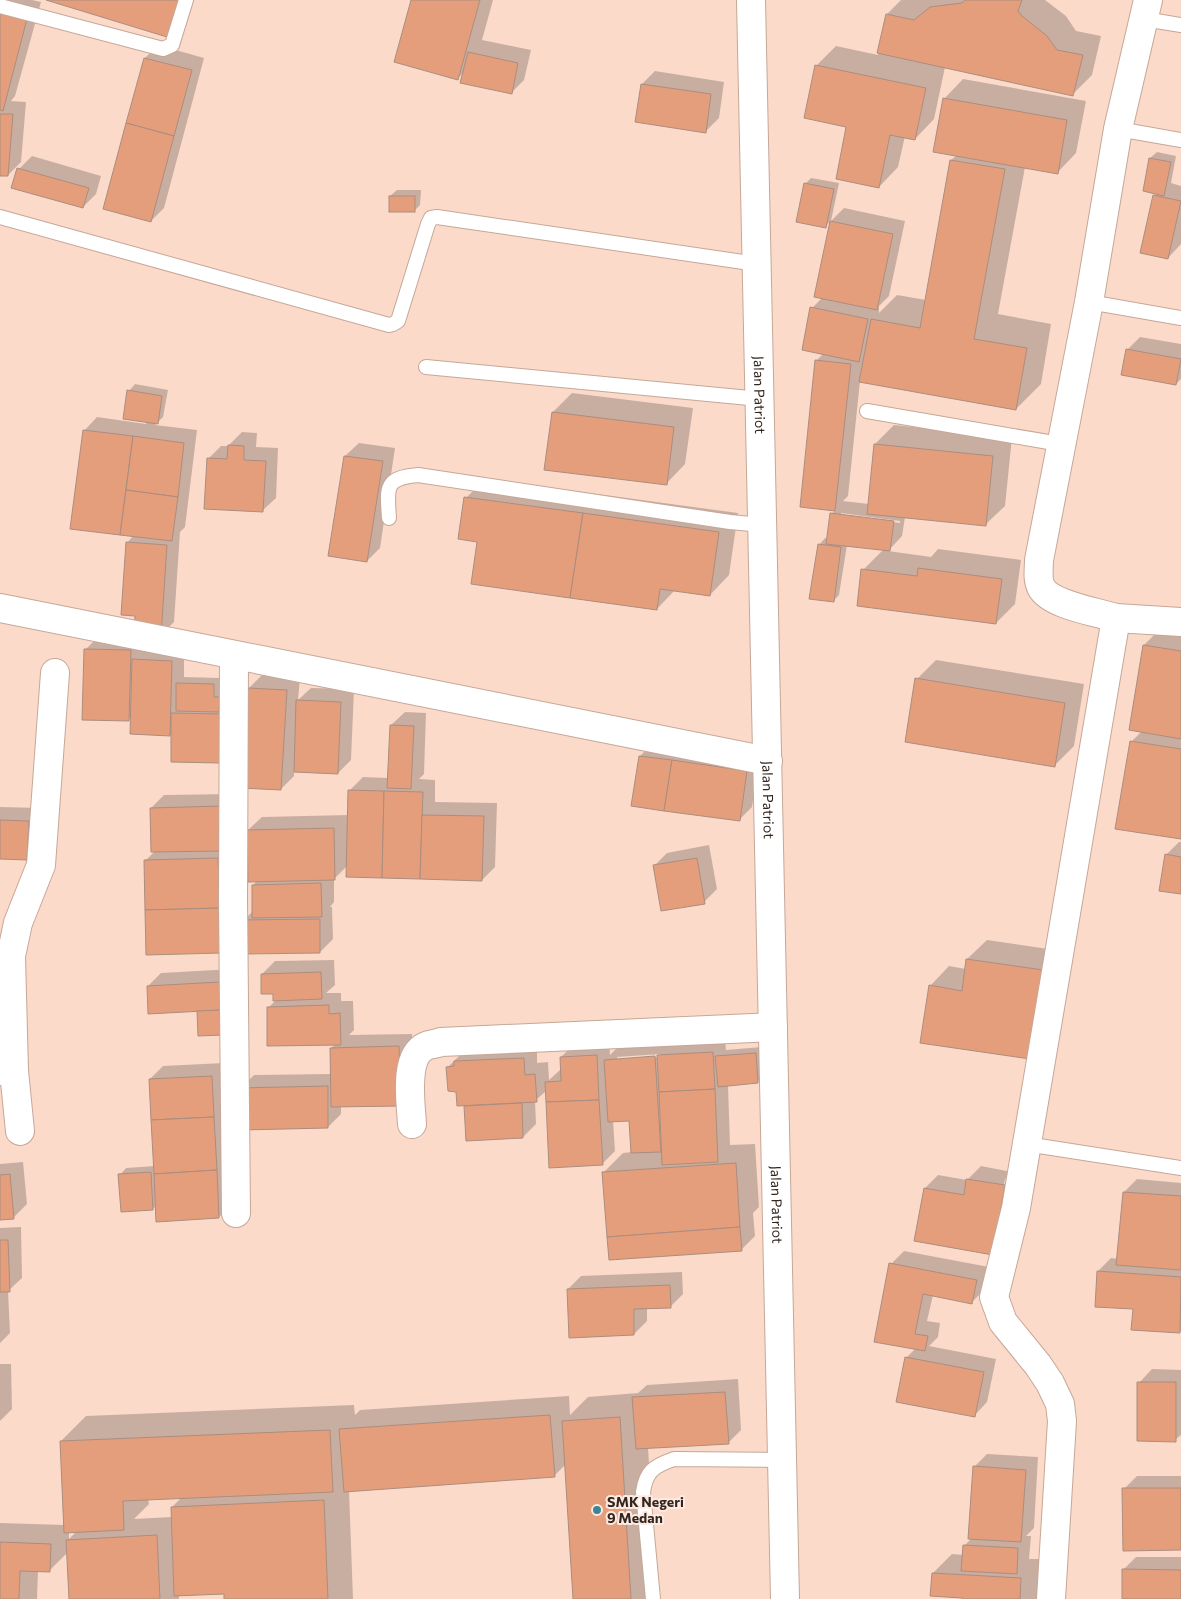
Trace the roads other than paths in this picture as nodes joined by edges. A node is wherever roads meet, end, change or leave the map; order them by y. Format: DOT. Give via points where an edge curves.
graph roads {
  1 [pos="186,0"];
  2 [pos="751,0"];
  3 [pos="0,6"];
  4 [pos="1146,9"];
  5 [pos="1181,25"];
  6 [pos="1118,129"];
  7 [pos="1181,140"];
  8 [pos="0,217"];
  9 [pos="757,264"];
  10 [pos="1089,302"];
  11 [pos="1181,318"];
  12 [pos="426,367"];
  13 [pos="760,399"];
  14 [pos="867,410"];
  15 [pos="1060,444"];
  16 [pos="389,518"];
  17 [pos="762,525"];
  18 [pos="0,608"];
  19 [pos="1116,618"];
  20 [pos="1181,622"];
  21 [pos="234,656"];
  22 [pos="55,673"];
  23 [pos="768,761"];
  24 [pos="773,1027"];
  25 [pos="7,1071"];
  26 [pos="412,1124"];
  27 [pos="20,1131"];
  28 [pos="1026,1144"];
  29 [pos="1181,1168"];
  30 [pos="236,1213"];
  31 [pos="782,1460"];
  32 [pos="653,1599"];
  33 [pos="785,1599"];
  34 [pos="1051,1599"];
  1 -- 3 [label="lane" via="172,45 163,48"];
  2 -- 9 [label="street, Jalan Patriot"];
  4 -- 5 [label="lane"];
  4 -- 6 [label="street"];
  6 -- 7 [label="lane"];
  6 -- 10 [label="street"];
  8 -- 9 [label="lane" via="389,325 398,321 428,224 437,217"];
  9 -- 13 [label="street, Jalan Patriot"];
  10 -- 11 [label="lane"];
  10 -- 15 [label="street"];
  12 -- 13 [label="lane"];
  13 -- 17 [label="street, Jalan Patriot"];
  14 -- 15 [label="lane"];
  15 -- 19 [label="street" via="1040,560 1042,588 1060,602"];
  16 -- 17 [label="lane" via="389,487 402,477 418,475"];
  17 -- 23 [label="street, Jalan Patriot"];
  18 -- 21 [label="street"];
  19 -- 20 [label="street"];
  19 -- 28 [label="street"];
  21 -- 23 [label="street"];
  21 -- 30 [label="street"];
  22 -- 25 [label="street" via="41,864 18,923 11,956"];
  23 -- 24 [label="street, Jalan Patriot"];
  24 -- 26 [label="street" via="441,1042 425,1046 412,1062"];
  24 -- 31 [label="street, Jalan Patriot"];
  25 -- 27 [label="street"];
  28 -- 29 [label="lane"];
  28 -- 34 [label="street" via="1016,1208 994,1297 1003,1322 1038,1365 1060,1404 1062,1421"];
  31 -- 32 [label="lane" via="674,1459 659,1464 650,1472 643,1492"];
  31 -- 33 [label="street, Jalan Patriot"];
}
